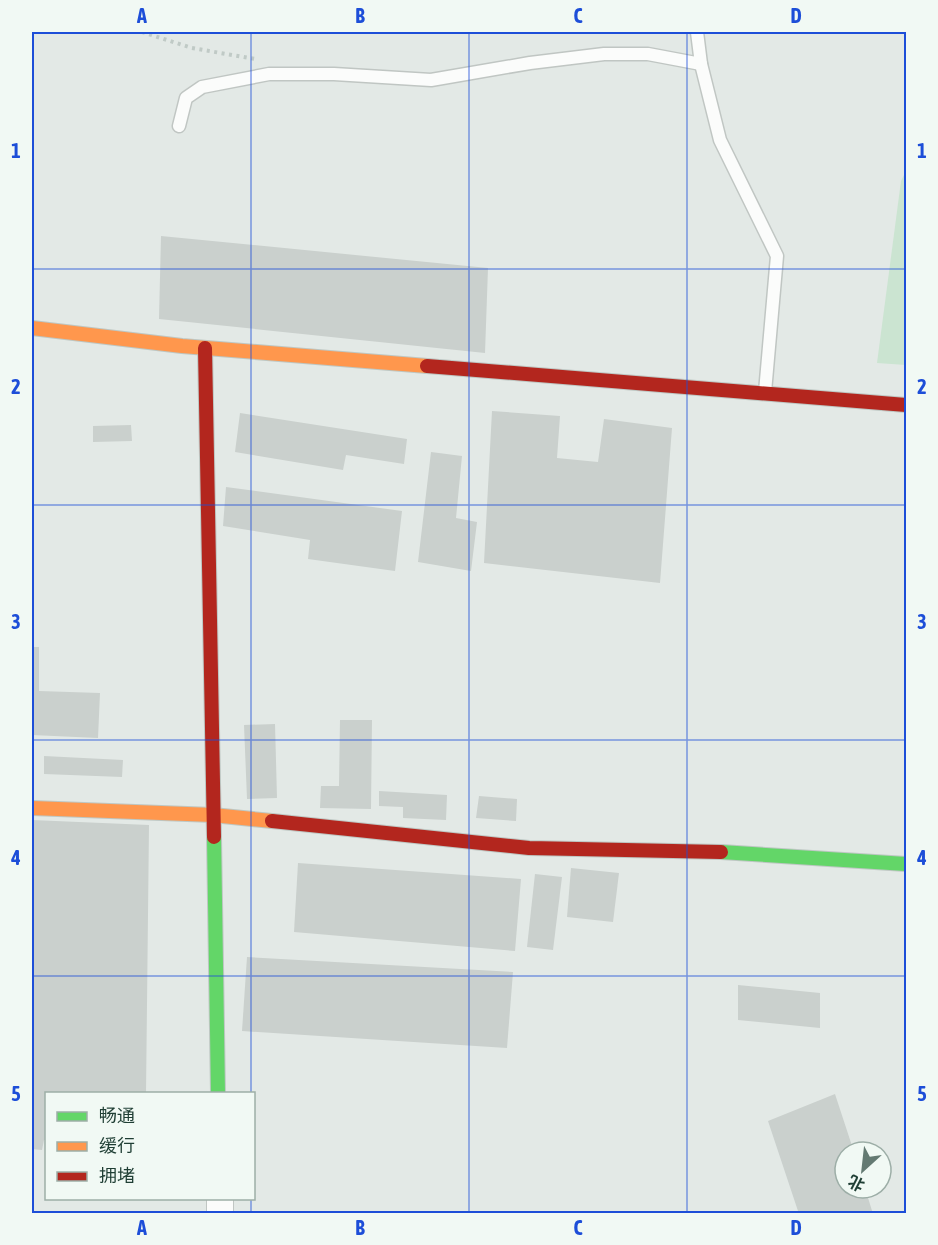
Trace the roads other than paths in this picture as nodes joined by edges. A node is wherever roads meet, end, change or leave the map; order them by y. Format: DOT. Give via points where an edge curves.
graph roads {
  1 [pos="697,32"];
  2 [pos="700,64"];
  3 [pos="179,126"];
  4 [pos="32,328"];
  5 [pos="205,348"];
  6 [pos="765,393"];
  7 [pos="906,405"];
  8 [pos="32,808"];
  9 [pos="213,814"];
  10 [pos="906,864"];
  11 [pos="218,1092"];
  1 -- 2 [label="lane"];
  2 -- 3 [label="lane" via="648,54 604,54 432,80 269,74 202,87 186,98"];
  2 -- 6 [label="lane" via="720,140 777,256"];
  4 -- 5 [label="street"];
  5 -- 6 [label="street"];
  5 -- 9 [label="street"];
  6 -- 7 [label="street"];
  8 -- 9 [label="street"];
  9 -- 10 [label="street" via="529,848 716,852"];
  9 -- 11 [label="street"];
}
